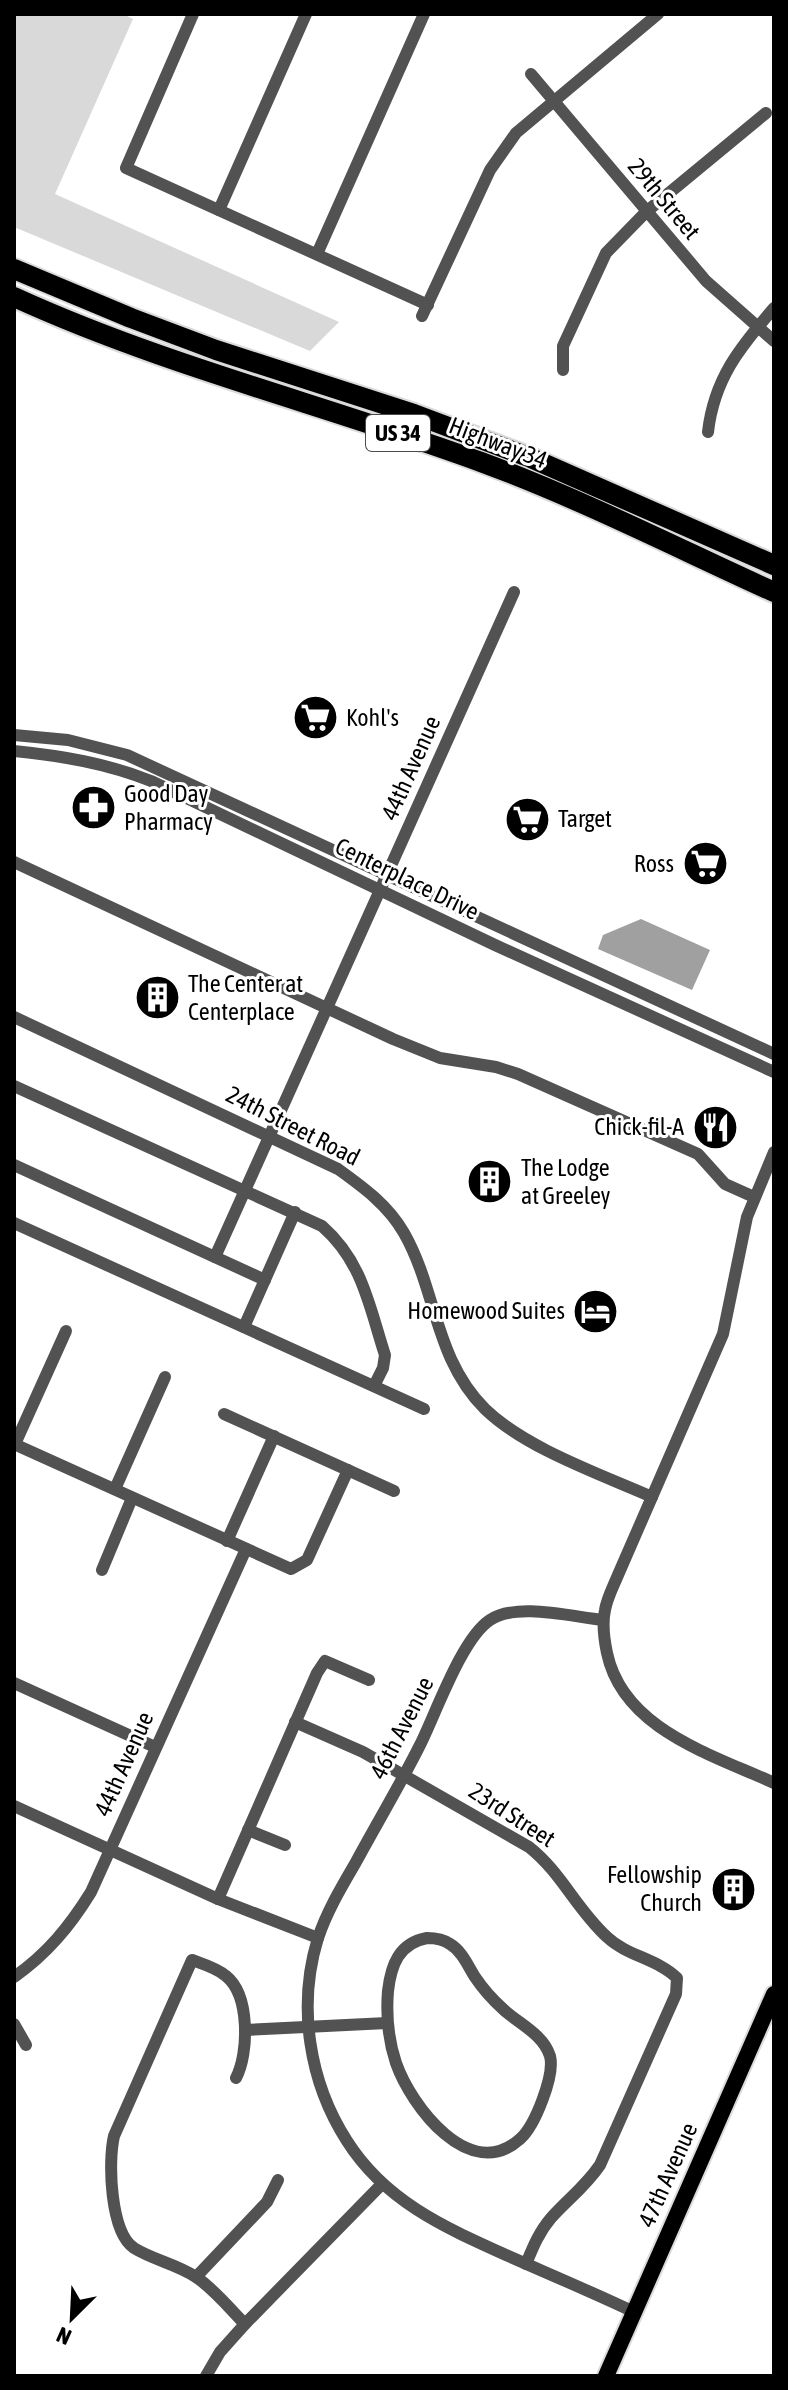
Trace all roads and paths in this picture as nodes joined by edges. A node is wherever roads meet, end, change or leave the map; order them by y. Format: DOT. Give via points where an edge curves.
graph roads {
  1 [pos="193,14"];
  2 [pos="306,14"];
  3 [pos="424,14"];
  4 [pos="658,14"];
  5 [pos="531,74"];
  6 [pos="554,102"];
  7 [pos="766,113"];
  8 [pos="219,210"];
  9 [pos="646,212"];
  10 [pos="317,254"];
  11 [pos="14,269"];
  12 [pos="14,297"];
  13 [pos="774,308"];
  14 [pos="757,327"];
  15 [pos="774,341"];
  16 [pos="563,370"];
  17 [pos="310,380"];
  18 [pos="302,403"];
  19 [pos="708,432"];
  20 [pos="774,565"];
  21 [pos="514,592"];
  22 [pos="774,592"];
  23 [pos="14,735"];
  24 [pos="14,751"];
  25 [pos="14,862"];
  26 [pos="386,876"];
  27 [pos="380,889"];
  28 [pos="327,1008"];
  29 [pos="14,1017"];
  30 [pos="774,1054"];
  31 [pos="774,1072"];
  32 [pos="14,1086"];
  33 [pos="269,1136"];
  34 [pos="774,1152"];
  35 [pos="14,1165"];
  36 [pos="245,1190"];
  37 [pos="754,1197"];
  38 [pos="295,1212"];
  39 [pos="14,1223"];
  40 [pos="215,1257"];
  41 [pos="265,1280"];
  42 [pos="244,1327"];
  43 [pos="66,1331"];
  44 [pos="165,1377"];
  45 [pos="374,1386"];
  46 [pos="424,1409"];
  47 [pos="224,1414"];
  48 [pos="274,1436"];
  49 [pos="14,1444"];
  50 [pos="348,1470"];
  51 [pos="115,1489"];
  52 [pos="394,1491"];
  53 [pos="652,1497"];
  54 [pos="132,1498"];
  55 [pos="227,1541"];
  56 [pos="246,1549"];
  57 [pos="102,1570"];
  58 [pos="603,1620"];
  59 [pos="369,1680"];
  60 [pos="14,1683"];
  61 [pos="295,1722"];
  62 [pos="155,1747"];
  63 [pos="405,1775"];
  64 [pos="774,1783"];
  65 [pos="14,1806"];
  66 [pos="248,1830"];
  67 [pos="285,1845"];
  68 [pos="110,1851"];
  69 [pos="218,1899"];
  70 [pos="318,1938"];
  71 [pos="14,1977"];
  72 [pos="774,1994"];
  73 [pos="387,2023"];
  74 [pos="14,2024"];
  75 [pos="308,2026"];
  76 [pos="250,2030"];
  77 [pos="26,2045"];
  78 [pos="236,2078"];
  79 [pos="278,2180"];
  80 [pos="382,2184"];
  81 [pos="526,2264"];
  82 [pos="196,2277"];
  83 [pos="634,2312"];
  84 [pos="245,2324"];
  85 [pos="206,2376"];
  86 [pos="606,2376"];
  1 -- 8 [label="street" via="126,168"];
  2 -- 8 [label="street"];
  3 -- 10 [label="street"];
  4 -- 6 [label="street"];
  5 -- 6 [label="street, 29th Street"];
  6 -- 9 [label="street, 29th Street"];
  6 -- 10 [label="street" via="516,133 490,170 425,310"];
  7 -- 9 [label="street"];
  8 -- 10 [label="street"];
  9 -- 14 [label="street, 29th Street" via="706,281"];
  9 -- 16 [label="street" via="606,253 563,346"];
  11 -- 17 [label="highway, Highway 34 / US 34" via="145,324"];
  12 -- 18 [label="highway, Highway 34 / US 34" via="126,344"];
  13 -- 14 [label="street"];
  14 -- 15 [label="street, 29th Street"];
  14 -- 19 [label="street" via="735,354 710,412"];
  17 -- 18 [label="highway"];
  17 -- 20 [label="highway, Highway 34 / US 34" via="531,458"];
  18 -- 22 [label="highway, Highway 34 / US 34" via="483,463"];
  21 -- 26 [label="street, 44th Avenue"];
  23 -- 26 [label="street, Centerplace Drive" via="68,740 127,755"];
  24 -- 27 [label="street, Centerplace Drive" via="121,769"];
  25 -- 28 [label="street"];
  26 -- 27 [label="street, 44th Avenue"];
  26 -- 30 [label="street, Centerplace Drive"];
  27 -- 28 [label="street, 44th Avenue"];
  27 -- 31 [label="street, Centerplace Drive"];
  28 -- 33 [label="street, 44th Avenue"];
  28 -- 37 [label="street" via="440,1058 529,1078 698,1154 725,1184"];
  29 -- 33 [label="street, 24th Street Road"];
  32 -- 36 [label="street"];
  33 -- 36 [label="street, 44th Avenue"];
  33 -- 53 [label="street, 24th Street Road" via="338,1169 385,1207 415,1256 448,1355 484,1409 529,1441"];
  34 -- 37 [label="street"];
  35 -- 40 [label="street"];
  36 -- 38 [label="street"];
  36 -- 40 [label="street, 44th Avenue"];
  37 -- 53 [label="street" via="723,1334"];
  38 -- 41 [label="street"];
  38 -- 45 [label="street" via="340,1242 360,1275 385,1355"];
  39 -- 42 [label="street"];
  40 -- 41 [label="street"];
  41 -- 42 [label="street"];
  42 -- 45 [label="street"];
  43 -- 49 [label="street"];
  44 -- 51 [label="street"];
  45 -- 46 [label="street"];
  47 -- 48 [label="street"];
  48 -- 50 [label="street"];
  48 -- 55 [label="street"];
  49 -- 51 [label="street"];
  50 -- 52 [label="street"];
  50 -- 56 [label="street" via="307,1560 291,1569"];
  51 -- 54 [label="street"];
  53 -- 58 [label="street"];
  54 -- 55 [label="street"];
  54 -- 57 [label="street"];
  55 -- 56 [label="street"];
  56 -- 62 [label="street, 44th Avenue"];
  58 -- 63 [label="street, 46th Avenue" via="516,1611 483,1625 461,1655"];
  58 -- 64 [label="street" via="609,1663 618,1686 638,1711 661,1729"];
  59 -- 61 [label="street" via="325,1661"];
  60 -- 62 [label="street"];
  61 -- 63 [label="street, 23rd Street"];
  61 -- 66 [label="street"];
  62 -- 68 [label="street, 44th Avenue"];
  63 -- 70 [label="street, 46th Avenue"];
  63 -- 81 [label="street, 23rd Street" via="529,1847 609,1940 677,1978 676,1994 600,2165 537,2236"];
  65 -- 68 [label="street"];
  66 -- 67 [label="street"];
  66 -- 69 [label="street"];
  68 -- 69 [label="street"];
  68 -- 71 [label="street, 44th Avenue" via="74,1920"];
  69 -- 70 [label="street"];
  70 -- 75 [label="street, 46th Avenue"];
  72 -- 83 [label="main road, 47th Avenue"];
  73 -- 73 [label="street" via="404,2082 426,2115 448,2135 472,2151 488,2153 504,2150 524,2136 548,2082 551,2058 542,2040 488,1994 451,1944 427,1938 402,1949 389,1983"];
  73 -- 75 [label="street"];
  74 -- 77 [label="street"];
  75 -- 76 [label="street"];
  75 -- 80 [label="street, 46th Avenue" via="316,2072 335,2120"];
  76 -- 78 [label="street"];
  76 -- 82 [label="street" via="235,1986 225,1975 192,1960 111,2149 115,2213 126,2240"];
  79 -- 82 [label="street" via="267,2202"];
  80 -- 81 [label="street, 46th Avenue" via="441,2226"];
  80 -- 84 [label="street"];
  81 -- 83 [label="street, 46th Avenue"];
  82 -- 84 [label="street"];
  83 -- 86 [label="main road, 47th Avenue"];
  84 -- 85 [label="street"];
}
